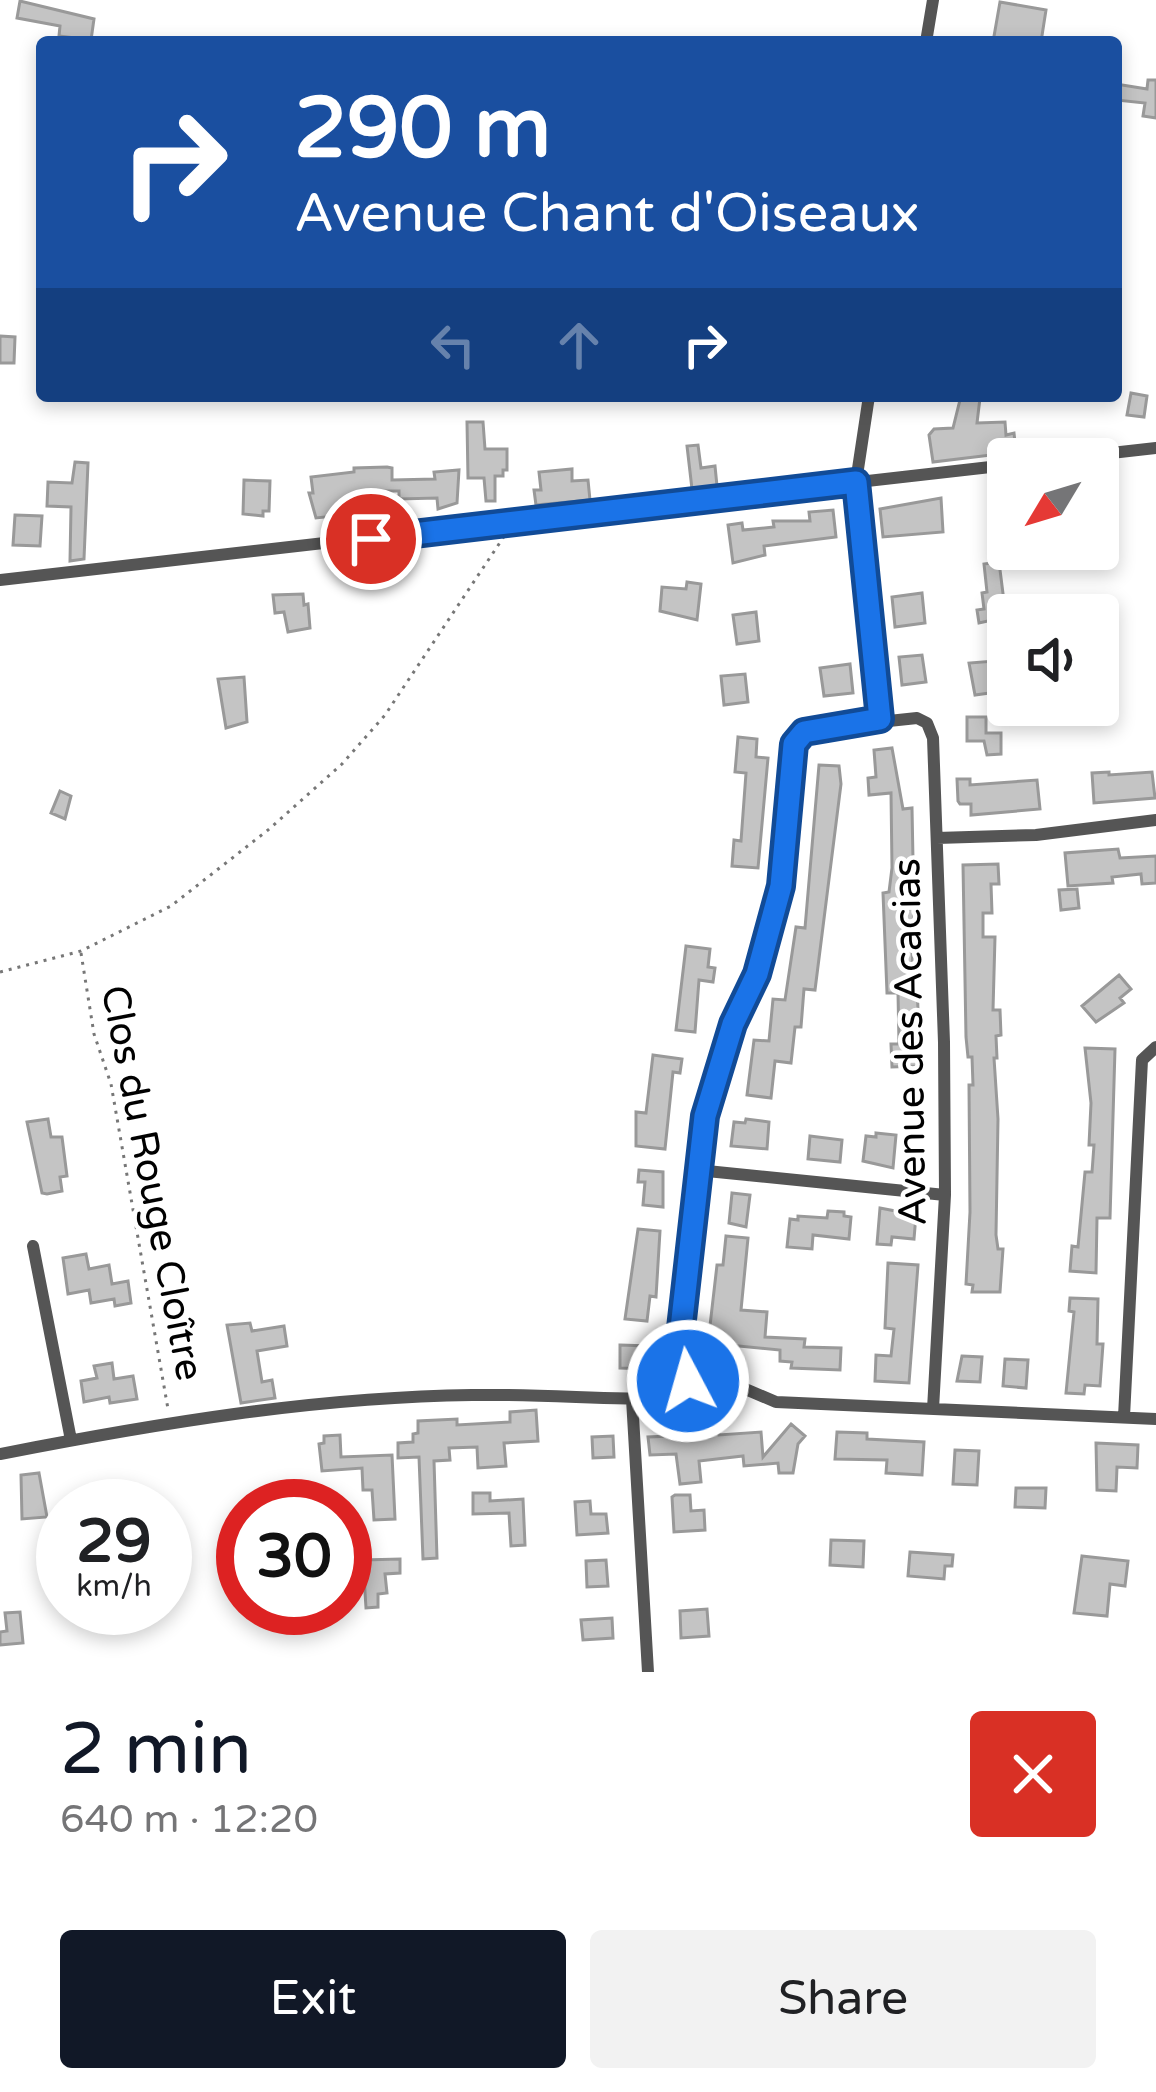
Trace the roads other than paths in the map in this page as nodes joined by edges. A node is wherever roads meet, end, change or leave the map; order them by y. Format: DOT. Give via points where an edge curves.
graph roads {
  1 [pos="933,0"];
  2 [pos="927,36"];
  3 [pos="868,402"];
  4 [pos="1156,448"];
  5 [pos="1119,452"];
  6 [pos="987,467"];
  7 [pos="856,482"];
  8 [pos="0,580"];
  9 [pos="880,719"];
  10 [pos="1156,820"];
  11 [pos="938,838"];
  12 [pos="1156,1047"];
  13 [pos="697,1170"];
  14 [pos="945,1195"];
  15 [pos="33,1246"];
  16 [pos="688,1381"];
  17 [pos="632,1399"];
  18 [pos="933,1409"];
  19 [pos="1124,1417"];
  20 [pos="1156,1419"];
  21 [pos="70,1440"];
  22 [pos="0,1454"];
  23 [pos="648,1672"];
  1 -- 2 [label="street"];
  3 -- 7 [label="street"];
  4 -- 5 [label="street"];
  6 -- 7 [label="street"];
  7 -- 8 [label="street"];
  7 -- 9 [label="street"];
  9 -- 11 [label="street, Avenue des Acacias" via="927,723"];
  9 -- 13 [label="street" via="796,737 781,886 718,1071"];
  10 -- 11 [label="street"];
  11 -- 14 [label="street, Avenue des Acacias"];
  12 -- 19 [label="street" via="1142,1060"];
  13 -- 14 [label="street"];
  13 -- 16 [label="street" via="679,1346"];
  14 -- 18 [label="street, Avenue des Acacias"];
  15 -- 21 [label="street"];
  16 -- 17 [label="street" via="664,1399"];
  16 -- 18 [label="street" via="776,1402"];
  17 -- 21 [label="street" via="470,1395 292,1408"];
  17 -- 23 [label="street"];
  18 -- 19 [label="street"];
  19 -- 20 [label="street"];
  21 -- 22 [label="street"];
}
